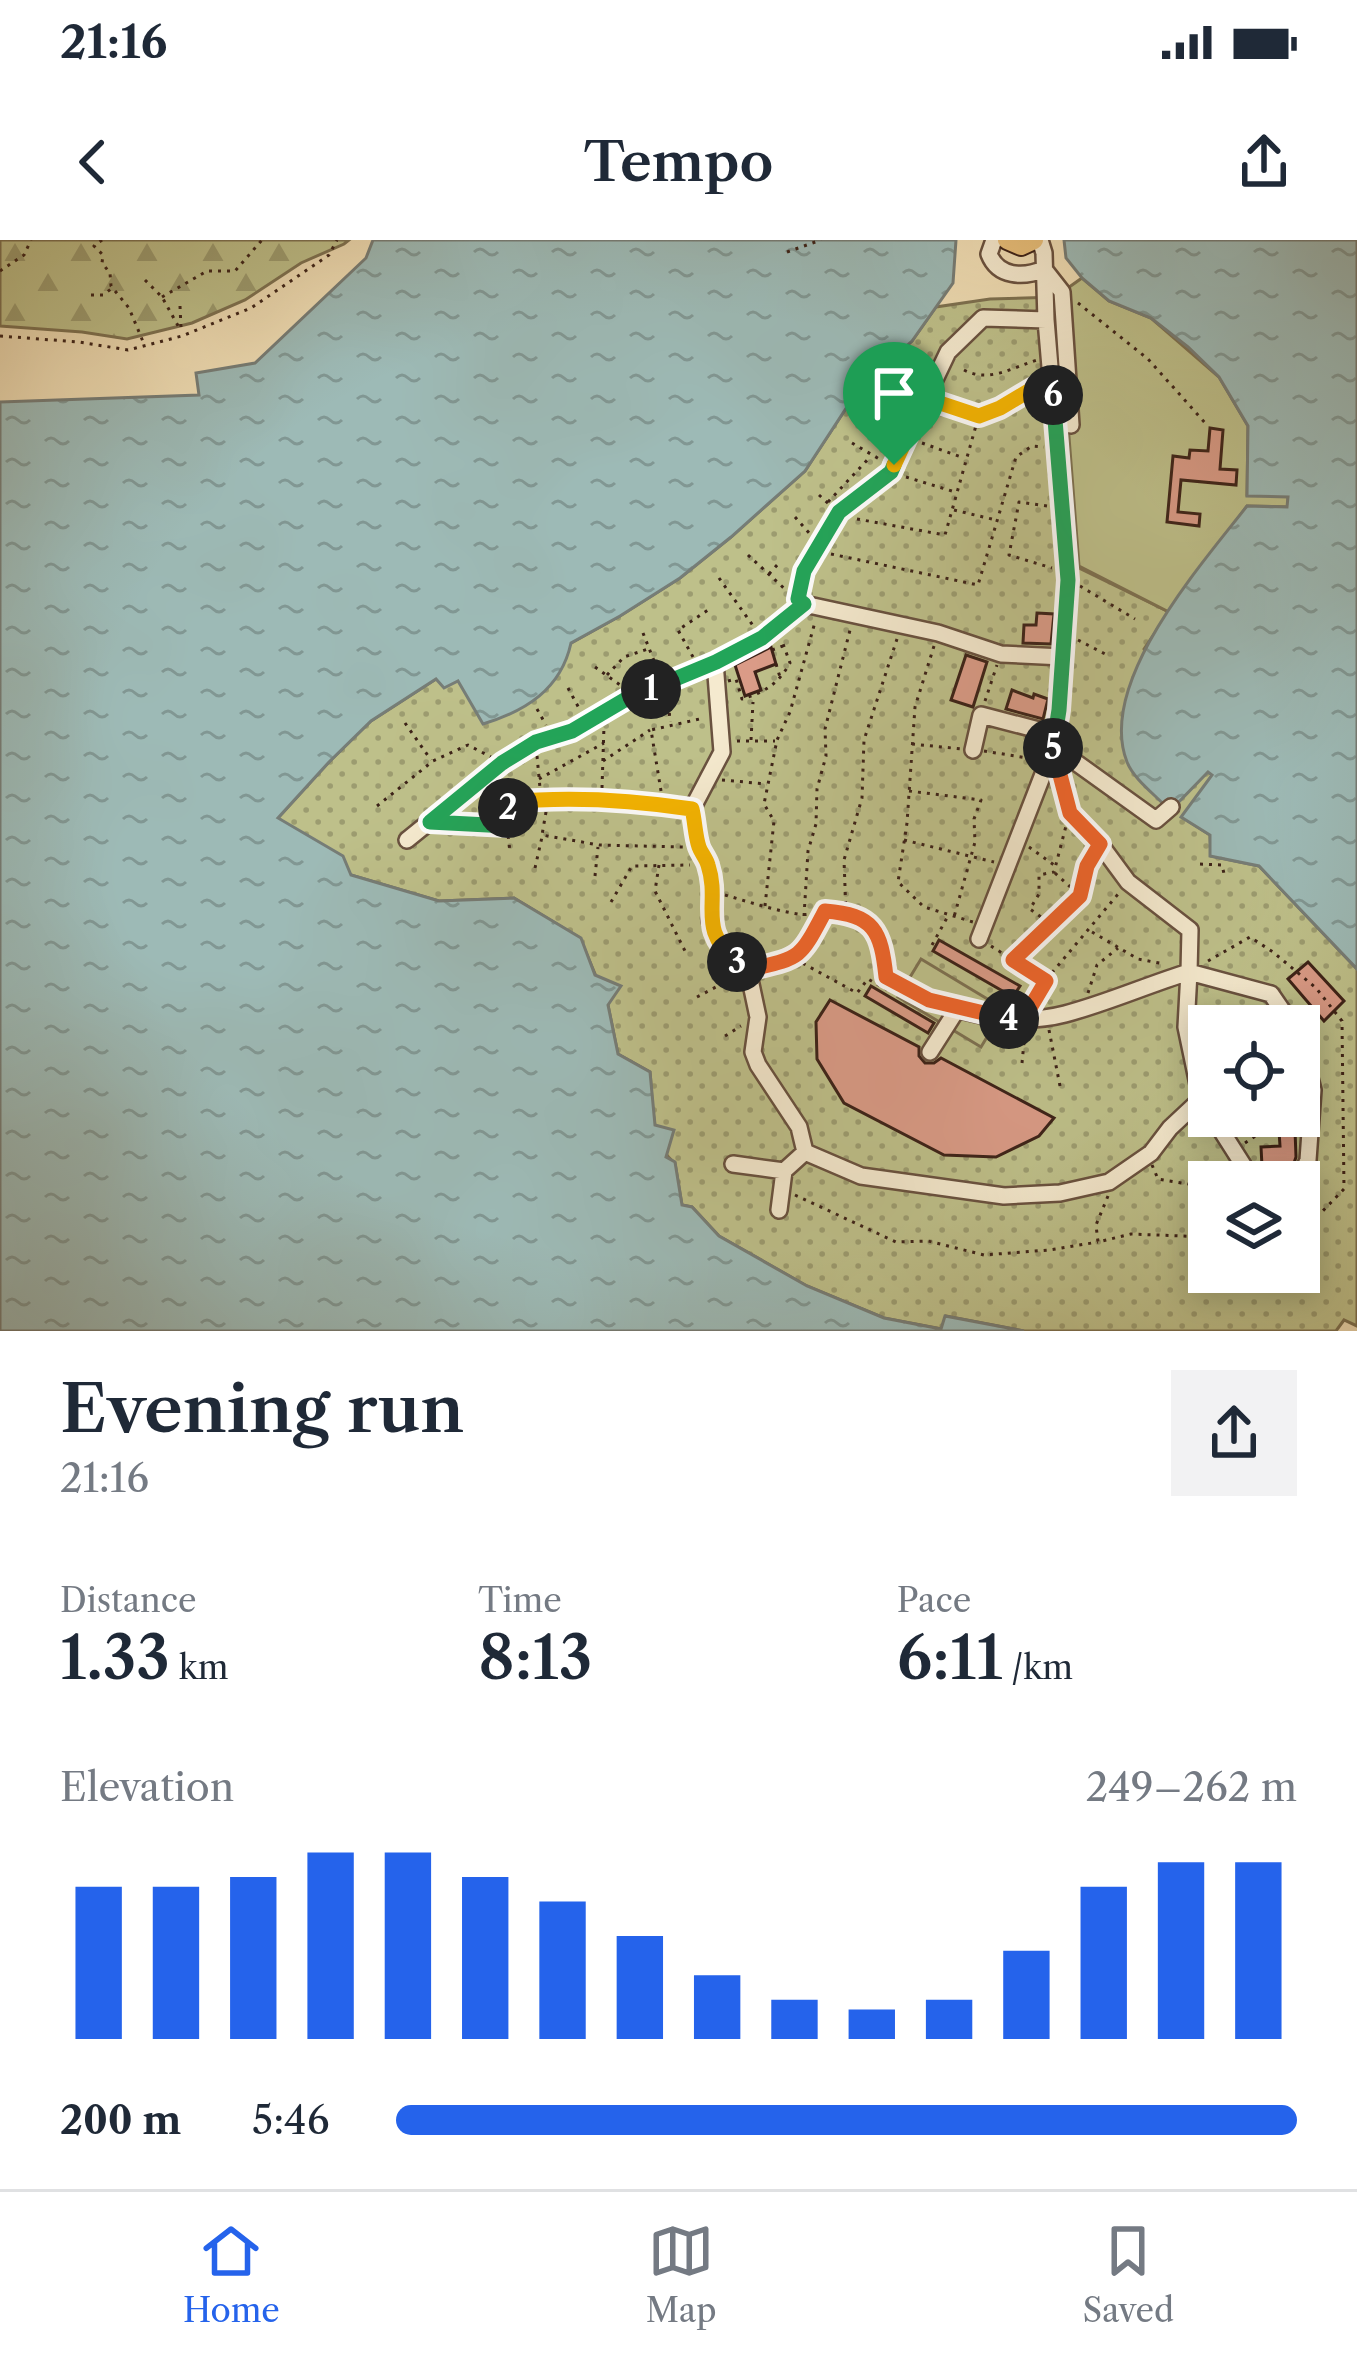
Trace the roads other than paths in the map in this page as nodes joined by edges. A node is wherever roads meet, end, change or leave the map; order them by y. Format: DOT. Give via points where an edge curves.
graph roads {
  1 [pos="994,240"];
  2 [pos="1007,240"];
  3 [pos="1037,240"];
  4 [pos="1044,269"];
  5 [pos="1046,320"];
  6 [pos="1070,425"];
  7 [pos="807,604"];
  8 [pos="1061,664"];
  9 [pos="708,666"];
  10 [pos="1053,744"];
  11 [pos="974,750"];
  12 [pos="484,781"];
  13 [pos="1171,807"];
  14 [pos="692,809"];
  15 [pos="407,841"];
  16 [pos="982,932"];
  17 [pos="1185,973"];
  18 [pos="902,993"];
  19 [pos="1278,1005"];
  20 [pos="958,1008"];
  21 [pos="1188,1035"];
  22 [pos="929,1052"];
  23 [pos="1188,1119"];
  24 [pos="805,1152"];
  25 [pos="733,1164"];
  26 [pos="783,1178"];
  27 [pos="779,1210"];
  1 -- 4 [label="lane" via="989,254 1000,269"];
  2 -- 3 [label="main road"];
  3 -- 4 [label="lane"];
  4 -- 5 [label="lane"];
  4 -- 6 [label="lane" via="1062,292"];
  5 -- 7 [label="lane" via="983,318 948,352 893,468 833,509 804,571"];
  5 -- 8 [label="lane" via="1068,580"];
  7 -- 8 [label="lane"];
  7 -- 9 [label="lane" via="769,640"];
  8 -- 10 [label="lane"];
  9 -- 12 [label="lane" via="544,740"];
  9 -- 14 [label="lane" via="722,752"];
  10 -- 11 [label="lane" via="981,715"];
  10 -- 13 [label="lane" via="1156,820"];
  10 -- 16 [label="lane"];
  10 -- 17 [label="lane" via="1070,813 1128,882 1190,930"];
  12 -- 14 [label="lane" via="509,802"];
  12 -- 15 [label="lane"];
  14 -- 24 [label="lane" via="709,866 710,921 723,950 748,970 758,1017 753,1052 799,1127"];
  17 -- 19 [label="lane" via="1270,994"];
  17 -- 20 [label="lane" via="1061,1016 1003,1020"];
  17 -- 21 [label="lane"];
  18 -- 20 [label="lane"];
  20 -- 22 [label="lane"];
  23 -- 24 [label="lane" via="1109,1183 1060,1193 1004,1196 861,1176"];
  24 -- 26 [label="lane"];
  25 -- 26 [label="lane"];
  26 -- 27 [label="lane"];
}
